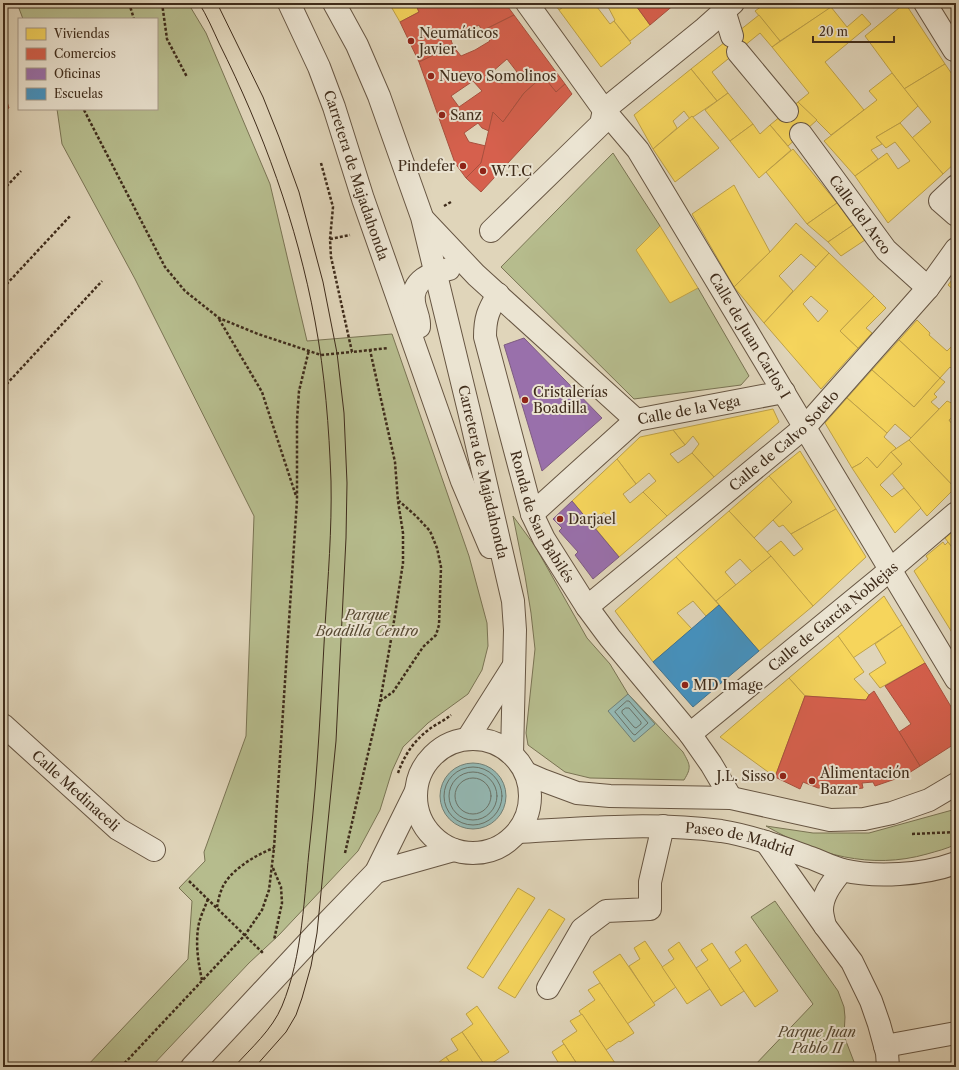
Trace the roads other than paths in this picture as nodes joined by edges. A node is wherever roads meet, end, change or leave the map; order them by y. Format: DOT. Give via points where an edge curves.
graph roads {
  1 [pos="288,3"];
  2 [pos="334,3"];
  3 [pos="527,3"];
  4 [pos="925,3"];
  5 [pos="728,7"];
  6 [pos="954,50"];
  7 [pos="604,110"];
  8 [pos="786,111"];
  9 [pos="801,134"];
  10 [pos="956,186"];
  11 [pos="956,215"];
  12 [pos="422,217"];
  13 [pos="491,231"];
  14 [pos="956,249"];
  15 [pos="467,265"];
  16 [pos="436,272"];
  17 [pos="928,288"];
  18 [pos="498,294"];
  19 [pos="416,350"];
  20 [pos="784,392"];
  21 [pos="636,420"];
  22 [pos="805,427"];
  23 [pos="956,513"];
  24 [pos="532,514"];
  25 [pos="890,569"];
  26 [pos="513,601"];
  27 [pos="587,607"];
  28 [pos="513,667"];
  29 [pos="956,679"];
  30 [pos="3,725"];
  31 [pos="690,734"];
  32 [pos="468,738"];
  33 [pos="512,754"];
  34 [pos="526,773"];
  35 [pos="956,784"];
  36 [pos="416,791"];
  37 [pos="731,798"];
  38 [pos="664,826"];
  39 [pos="518,832"];
  40 [pos="766,842"];
  41 [pos="154,850"];
  42 [pos="454,850"];
  43 [pos="956,863"];
  44 [pos="842,870"];
  45 [pos="376,872"];
  46 [pos="825,926"];
  47 [pos="548,988"];
  48 [pos="956,1033"];
  49 [pos="885,1046"];
  50 [pos="192,1067"];
  51 [pos="888,1067"];
  1 -- 19 [label="street, Carretera de Majadahonda" via="319,67 334,106 363,199"];
  2 -- 12 [label="street, Carretera de Majadahonda" via="357,45 379,96"];
  3 -- 7 [label="street, Calle de Juan Carlos I"];
  4 -- 6 [label="street"];
  5 -- 7 [label="street"];
  5 -- 8 [label="street" via="735,44"];
  7 -- 13 [label="street" via="601,124"];
  7 -- 20 [label="street, Calle de Juan Carlos I" via="638,150"];
  9 -- 17 [label="street, Calle del Arco" via="886,250"];
  10 -- 11 [label="street" via="940,201"];
  12 -- 15 [label="street"];
  12 -- 16 [label="street, Carretera de Majadahonda"];
  14 -- 17 [label="street, Calle de Calvo Sotelo"];
  15 -- 16 [label="street"];
  15 -- 18 [label="street"];
  16 -- 19 [label="street, Carretera de Majadahonda" via="425,277 416,286 414,301 419,321"];
  16 -- 26 [label="street, Carretera de Majadahonda"];
  17 -- 22 [label="street, Calle de Calvo Sotelo"];
  18 -- 21 [label="street"];
  18 -- 24 [label="street, Ronda de San Babilés" via="488,311 484,338"];
  19 -- 26 [label="street, Carretera de Majadahonda" via="462,481"];
  20 -- 21 [label="street, Calle de la Vega"];
  20 -- 22 [label="street, Calle de Juan Carlos I"];
  21 -- 24 [label="street, Calle de la Vega"];
  22 -- 25 [label="street, Calle de Juan Carlos I"];
  22 -- 27 [label="street, Calle de Calvo Sotelo"];
  23 -- 25 [label="street, Calle de García Noblejas"];
  24 -- 27 [label="street, Ronda de San Babilés" via="544,539"];
  25 -- 29 [label="street, Calle de Juan Carlos I"];
  25 -- 31 [label="street, Calle de García Noblejas"];
  26 -- 28 [label="street, Carretera de Majadahonda"];
  27 -- 31 [label="street, Ronda de San Babilés"];
  28 -- 32 [label="street, Carretera de Majadahonda"];
  28 -- 33 [label="street, Carretera de Majadahonda"];
  30 -- 41 [label="street, Calle Medinaceli" via="118,829"];
  31 -- 37 [label="street, Ronda de San Babilés"];
  32 -- 33 [label="street" via="484,739 499,744"];
  32 -- 36 [label="street" via="441,748 429,758 421,772"];
  33 -- 34 [label="street"];
  34 -- 37 [label="street" via="577,793"];
  34 -- 39 [label="street" via="531,793 528,814"];
  35 -- 37 [label="street" via="929,800 892,813 864,819 830,820"];
  36 -- 42 [label="street" via="418,812 427,830 442,844"];
  36 -- 45 [label="street"];
  38 -- 39 [label="street, Paseo de Madrid"];
  38 -- 40 [label="street, Paseo de Madrid" via="741,834"];
  38 -- 47 [label="street" via="650,882 650,909 606,911 582,929"];
  39 -- 42 [label="street" via="502,846 488,851 469,853"];
  40 -- 44 [label="street, Paseo de Madrid"];
  40 -- 46 [label="street"];
  42 -- 45 [label="street"];
  43 -- 44 [label="street, Paseo de Madrid" via="904,874"];
  44 -- 46 [label="street" via="825,894 822,910"];
  45 -- 50 [label="street"];
  46 -- 49 [label="street" via="852,962 871,1001"];
  48 -- 49 [label="street"];
  49 -- 51 [label="street"];
}
